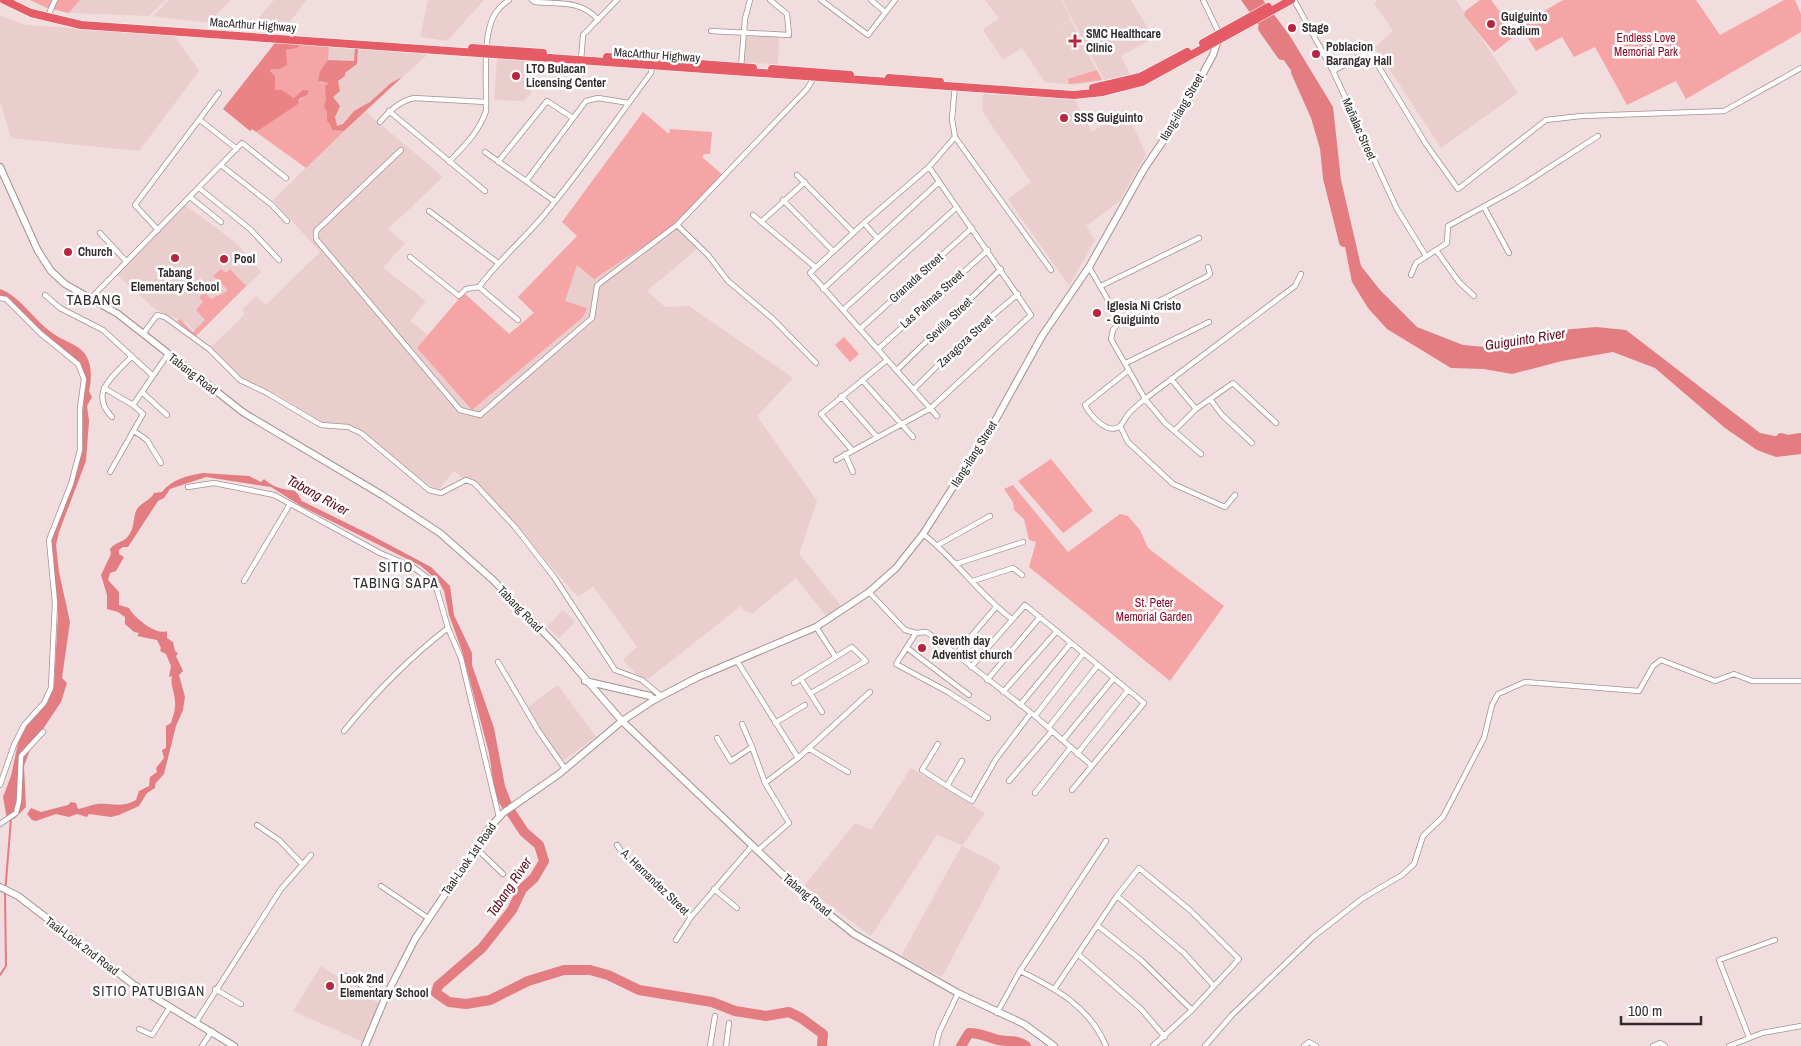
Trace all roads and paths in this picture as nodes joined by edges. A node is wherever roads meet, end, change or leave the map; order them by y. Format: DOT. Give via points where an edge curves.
graph roads {
  1 [pos="4,0"];
  2 [pos="55,0"];
  3 [pos="509,0"];
  4 [pos="532,0"];
  5 [pos="617,0"];
  6 [pos="750,0"];
  7 [pos="770,0"];
  8 [pos="821,0"];
  9 [pos="870,0"];
  10 [pos="895,0"];
  11 [pos="1203,0"];
  12 [pos="1288,1"];
  13 [pos="17,2"];
  14 [pos="576,2"];
  15 [pos="885,12"];
  16 [pos="48,16"];
  17 [pos="598,20"];
  18 [pos="711,31"];
  19 [pos="743,34"];
  20 [pos="1219,36"];
  21 [pos="487,51"];
  22 [pos="581,58"];
  23 [pos="652,63"];
  24 [pos="1801,68"];
  25 [pos="741,70"];
  26 [pos="1333,71"];
  27 [pos="815,75"];
  28 [pos="955,85"];
  29 [pos="220,93"];
  30 [pos="486,102"];
  31 [pos="629,103"];
  32 [pos="389,111"];
  33 [pos="573,118"];
  34 [pos="200,120"];
  35 [pos="380,122"];
  36 [pos="1598,136"];
  37 [pos="955,137"];
  38 [pos="237,149"];
  39 [pos="402,150"];
  40 [pos="485,152"];
  41 [pos="449,162"];
  42 [pos="498,162"];
  43 [pos="222,166"];
  44 [pos="0,167"];
  45 [pos="929,167"];
  46 [pos="797,176"];
  47 [pos="286,178"];
  48 [pos="526,180"];
  49 [pos="3,181"];
  50 [pos="805,182"];
  51 [pos="939,182"];
  52 [pos="199,188"];
  53 [pos="485,191"];
  54 [pos="190,197"];
  55 [pos="783,200"];
  56 [pos="554,202"];
  57 [pos="957,207"];
  58 [pos="1484,207"];
  59 [pos="429,211"];
  60 [pos="753,215"];
  61 [pos="287,220"];
  62 [pos="762,221"];
  63 [pos="221,222"];
  64 [pos="864,222"];
  65 [pos="677,225"];
  66 [pos="972,228"];
  67 [pos="158,230"];
  68 [pos="853,232"];
  69 [pos="100,233"];
  70 [pos="877,238"];
  71 [pos="1199,238"];
  72 [pos="988,250"];
  73 [pos="1436,250"];
  74 [pos="833,251"];
  75 [pos="1509,253"];
  76 [pos="1426,256"];
  77 [pos="410,257"];
  78 [pos="279,260"];
  79 [pos="126,261"];
  80 [pos="498,263"];
  81 [pos="815,267"];
  82 [pos="1208,267"];
  83 [pos="1088,268"];
  84 [pos="1001,269"];
  85 [pos="1051,270"];
  86 [pos="1301,274"];
  87 [pos="1411,275"];
  88 [pos="479,286"];
  89 [pos="1101,286"];
  90 [pos="823,289"];
  91 [pos="1018,294"];
  92 [pos="45,295"];
  93 [pos="1474,296"];
  94 [pos="0,298"];
  95 [pos="91,298"];
  96 [pos="843,310"];
  97 [pos="518,320"];
  98 [pos="1120,321"];
  99 [pos="1210,322"];
  100 [pos="860,329"];
  101 [pos="143,334"];
  102 [pos="878,349"];
  103 [pos="168,354"];
  104 [pos="132,356"];
  105 [pos="887,360"];
  106 [pos="816,363"];
  107 [pos="1126,363"];
  108 [pos="897,370"];
  109 [pos="1128,370"];
  110 [pos="152,375"];
  111 [pos="1171,379"];
  112 [pos="862,380"];
  113 [pos="104,388"];
  114 [pos="914,389"];
  115 [pos="143,393"];
  116 [pos="841,396"];
  117 [pos="1145,399"];
  118 [pos="1210,399"];
  119 [pos="133,405"];
  120 [pos="931,408"];
  121 [pos="1196,408"];
  122 [pos="167,415"];
  123 [pos="937,416"];
  124 [pos="112,417"];
  125 [pos="1276,423"];
  126 [pos="901,424"];
  127 [pos="1120,426"];
  128 [pos="134,430"];
  129 [pos="1174,431"];
  130 [pos="877,437"];
  131 [pos="912,437"];
  132 [pos="1252,443"];
  133 [pos="852,450"];
  134 [pos="845,454"];
  135 [pos="1201,454"];
  136 [pos="836,460"];
  137 [pos="161,463"];
  138 [pos="110,472"];
  139 [pos="853,472"];
  140 [pos="188,486"];
  141 [pos="1235,495"];
  142 [pos="290,504"];
  143 [pos="990,516"];
  144 [pos="924,534"];
  145 [pos="1023,542"];
  146 [pos="938,545"];
  147 [pos="956,564"];
  148 [pos="1022,575"];
  149 [pos="244,581"];
  150 [pos="973,582"];
  151 [pos="869,592"];
  152 [pos="996,607"];
  153 [pos="1040,617"];
  154 [pos="1012,619"];
  155 [pos="816,627"];
  156 [pos="448,628"];
  157 [pos="1056,631"];
  158 [pos="916,633"];
  159 [pos="1071,643"];
  160 [pos="907,648"];
  161 [pos="956,654"];
  162 [pos="1083,654"];
  163 [pos="836,656"];
  164 [pos="737,661"];
  165 [pos="498,662"];
  166 [pos="1098,665"];
  167 [pos="971,667"];
  168 [pos="1114,678"];
  169 [pos="801,679"];
  170 [pos="987,680"];
  171 [pos="585,681"];
  172 [pos="1801,681"];
  173 [pos="794,683"];
  174 [pos="1128,690"];
  175 [pos="870,692"];
  176 [pos="1003,692"];
  177 [pos="811,693"];
  178 [pos="969,695"];
  179 [pos="661,696"];
  180 [pos="654,700"];
  181 [pos="805,705"];
  182 [pos="1020,705"];
  183 [pos="822,712"];
  184 [pos="1033,714"];
  185 [pos="988,718"];
  186 [pos="622,721"];
  187 [pos="775,723"];
  188 [pos="742,724"];
  189 [pos="1050,729"];
  190 [pos="344,731"];
  191 [pos="43,732"];
  192 [pos="717,738"];
  193 [pos="1063,740"];
  194 [pos="938,744"];
  195 [pos="752,747"];
  196 [pos="1071,747"];
  197 [pos="808,748"];
  198 [pos="1077,754"];
  199 [pos="798,758"];
  200 [pos="962,761"];
  201 [pos="1091,765"];
  202 [pos="916,767"];
  203 [pos="565,769"];
  204 [pos="922,770"];
  205 [pos="848,772"];
  206 [pos="1010,781"];
  207 [pos="765,783"];
  208 [pos="0,785"];
  209 [pos="947,786"];
  210 [pos="1072,790"];
  211 [pos="1035,793"];
  212 [pos="501,815"];
  213 [pos="0,824"];
  214 [pos="257,826"];
  215 [pos="1106,841"];
  216 [pos="617,845"];
  217 [pos="752,846"];
  218 [pos="477,849"];
  219 [pos="758,851"];
  220 [pos="311,855"];
  221 [pos="302,864"];
  222 [pos="503,874"];
  223 [pos="381,886"];
  224 [pos="0,887"];
  225 [pos="714,889"];
  226 [pos="1117,896"];
  227 [pos="737,908"];
  228 [pos="690,917"];
  229 [pos="428,918"];
  230 [pos="1098,926"];
  231 [pos="676,940"];
  232 [pos="1774,940"];
  233 [pos="1079,955"];
  234 [pos="1020,971"];
  235 [pos="345,976"];
  236 [pos="1214,986"];
  237 [pos="1056,988"];
  238 [pos="215,989"];
  239 [pos="958,993"];
  240 [pos="385,998"];
  241 [pos="241,1004"];
  242 [pos="170,1007"];
  243 [pos="1192,1010"];
  244 [pos="997,1013"];
  245 [pos="715,1016"];
  246 [pos="196,1022"];
  247 [pos="729,1023"];
  248 [pos="1801,1026"];
  249 [pos="139,1029"];
  250 [pos="212,1031"];
  251 [pos="1165,1037"];
  252 [pos="1749,1037"];
  253 [pos="202,1046"];
  254 [pos="234,1046"];
  255 [pos="365,1046"];
  256 [pos="710,1046"];
  257 [pos="726,1046"];
  258 [pos="936,1046"];
  259 [pos="1054,1046"];
  260 [pos="1106,1046"];
  261 [pos="1153,1046"];
  262 [pos="1205,1046"];
  263 [pos="1304,1046"];
  264 [pos="1316,1046"];
  265 [pos="1653,1046"];
  266 [pos="1665,1046"];
  267 [pos="1729,1046"];
  1 -- 13 [label="highway, MacArthur Highway"];
  2 -- 16 [label="street"];
  3 -- 21 [label="street" via="492,20"];
  4 -- 14 [label="street"];
  5 -- 17 [label="street"];
  6 -- 19 [label="street"];
  7 -- 19 [label="street" via="787,14 789,35"];
  8 -- 15 [label="street" via="868,35"];
  9 -- 15 [label="street"];
  10 -- 15 [label="street"];
  11 -- 20 [label="street"];
  12 -- 20 [label="highway, MacArthur Highway"];
  12 -- 26 [label="street, Mañalac Street"];
  13 -- 16 [label="highway, MacArthur Highway"];
  14 -- 17 [label="street"];
  16 -- 21 [label="highway, MacArthur Highway"];
  17 -- 22 [label="street" via="583,35"];
  18 -- 19 [label="street"];
  19 -- 25 [label="street"];
  20 -- 28 [label="highway, MacArthur Highway" via="1140,77 1102,87 1061,90"];
  20 -- 83 [label="street, Ilang-ilang Street" via="1178,119 1144,169"];
  21 -- 22 [label="highway, MacArthur Highway"];
  21 -- 30 [label="street"];
  22 -- 23 [label="highway, MacArthur Highway"];
  23 -- 25 [label="highway, MacArthur Highway"];
  23 -- 31 [label="street" via="651,73"];
  24 -- 26 [label="street" via="1724,111 1546,120 1458,189 1426,144 1371,54 1366,53"];
  25 -- 27 [label="highway, MacArthur Highway"];
  26 -- 76 [label="street, Mañalac Street" via="1379,174"];
  27 -- 28 [label="highway, MacArthur Highway"];
  27 -- 65 [label="street" via="807,89"];
  28 -- 37 [label="street" via="952,119"];
  29 -- 34 [label="street"];
  30 -- 32 [label="street" via="414,98"];
  30 -- 41 [label="street" via="486,111 477,131"];
  31 -- 33 [label="street" via="591,98"];
  31 -- 56 [label="street"];
  32 -- 35 [label="street"];
  32 -- 41 [label="street"];
  33 -- 42 [label="street" via="547,101"];
  33 -- 48 [label="street"];
  34 -- 38 [label="street"];
  34 -- 67 [label="street" via="135,204"];
  36 -- 58 [label="street"];
  37 -- 45 [label="street"];
  37 -- 85 [label="street"];
  38 -- 43 [label="street"];
  38 -- 47 [label="street" via="242,143"];
  39 -- 65 [label="street" via="316,231 316,239 460,410 480,415 592,318 600,283"];
  40 -- 42 [label="street"];
  41 -- 53 [label="street"];
  42 -- 48 [label="street"];
  43 -- 52 [label="street"];
  43 -- 61 [label="street"];
  44 -- 49 [label="street, Tabang Road"];
  45 -- 51 [label="street"];
  45 -- 64 [label="street"];
  46 -- 50 [label="street"];
  48 -- 56 [label="street"];
  49 -- 95 [label="street, Tabang Road" via="51,270 65,284"];
  50 -- 55 [label="street"];
  50 -- 68 [label="street"];
  51 -- 57 [label="street"];
  51 -- 70 [label="street"];
  52 -- 54 [label="street"];
  52 -- 78 [label="street" via="250,229"];
  54 -- 63 [label="street"];
  54 -- 67 [label="street"];
  55 -- 62 [label="street"];
  55 -- 74 [label="street"];
  56 -- 80 [label="street" via="514,250"];
  57 -- 66 [label="street"];
  57 -- 96 [label="street"];
  58 -- 73 [label="street" via="1448,226 1447,243"];
  58 -- 75 [label="street"];
  59 -- 80 [label="street"];
  60 -- 62 [label="street"];
  62 -- 81 [label="street"];
  64 -- 68 [label="street"];
  64 -- 70 [label="street"];
  65 -- 106 [label="street" via="708,255 728,281 773,319"];
  66 -- 72 [label="street"];
  66 -- 100 [label="street, Granada Street"];
  67 -- 79 [label="street"];
  68 -- 74 [label="street"];
  69 -- 79 [label="street"];
  70 -- 90 [label="street"];
  71 -- 89 [label="street"];
  72 -- 84 [label="street"];
  72 -- 102 [label="street, Las Palmas Street"];
  73 -- 76 [label="street"];
  73 -- 93 [label="street" via="1459,282"];
  74 -- 81 [label="street"];
  76 -- 87 [label="street" via="1416,263"];
  77 -- 88 [label="street" via="459,296 466,289"];
  79 -- 95 [label="street"];
  80 -- 88 [label="street"];
  81 -- 90 [label="street" via="810,273"];
  82 -- 98 [label="street" via="1208,276"];
  83 -- 89 [label="street"];
  83 -- 144 [label="street, Ilang-ilang Street" via="1042,336 991,428"];
  84 -- 91 [label="street"];
  84 -- 108 [label="street, Sevilla Street"];
  86 -- 111 [label="street" via="1295,286"];
  88 -- 97 [label="street"];
  89 -- 98 [label="street"];
  90 -- 96 [label="street"];
  91 -- 114 [label="street, Zaragoza Street" via="960,343"];
  91 -- 120 [label="street" via="1030,312 1030,318"];
  92 -- 104 [label="street" via="60,308 103,330"];
  94 -- 208 [label="street" via="78,364 84,379 80,450 71,484 49,540 56,604 51,688 44,703 24,725"];
  95 -- 101 [label="street, Tabang Road"];
  96 -- 100 [label="street"];
  98 -- 107 [label="street" via="1111,340"];
  99 -- 107 [label="street"];
  100 -- 102 [label="street"];
  101 -- 103 [label="street, Tabang Road"];
  101 -- 179 [label="street" via="158,315 165,317 209,349 240,380 321,425 348,427 361,433 429,490 441,493 466,480 474,483 515,527 554,577 615,670 642,680"];
  102 -- 105 [label="street"];
  103 -- 110 [label="street"];
  103 -- 171 [label="street, Tabang Road" via="244,413 440,533 493,580 557,646"];
  104 -- 110 [label="street"];
  104 -- 113 [label="street"];
  105 -- 108 [label="street"];
  105 -- 112 [label="street"];
  107 -- 109 [label="street"];
  108 -- 114 [label="street"];
  109 -- 117 [label="street"];
  109 -- 127 [label="street" via="1085,405 1107,427"];
  110 -- 115 [label="street"];
  111 -- 117 [label="street"];
  111 -- 121 [label="street"];
  112 -- 116 [label="street"];
  112 -- 126 [label="street"];
  113 -- 119 [label="street"];
  113 -- 124 [label="street" via="102,404"];
  114 -- 120 [label="street"];
  115 -- 119 [label="street"];
  115 -- 122 [label="street"];
  116 -- 130 [label="street"];
  116 -- 133 [label="street" via="821,414"];
  117 -- 127 [label="street"];
  117 -- 129 [label="street"];
  118 -- 121 [label="street"];
  118 -- 125 [label="street" via="1234,383"];
  118 -- 132 [label="street"];
  119 -- 128 [label="street" via="143,414"];
  120 -- 123 [label="street"];
  120 -- 126 [label="street"];
  121 -- 129 [label="street"];
  126 -- 130 [label="street"];
  126 -- 131 [label="street"];
  127 -- 141 [label="street" via="1128,442 1178,487 1226,508"];
  128 -- 137 [label="street" via="147,440"];
  128 -- 138 [label="street"];
  129 -- 135 [label="street"];
  130 -- 133 [label="street"];
  133 -- 134 [label="street"];
  134 -- 136 [label="street"];
  134 -- 139 [label="street"];
  140 -- 142 [label="street" via="230,485 274,495"];
  142 -- 149 [label="street"];
  142 -- 156 [label="street" via="424,575 437,590"];
  143 -- 146 [label="street"];
  144 -- 146 [label="street"];
  144 -- 151 [label="street, Ilang-ilang Street" via="896,568"];
  145 -- 147 [label="street"];
  146 -- 147 [label="street"];
  147 -- 150 [label="street"];
  148 -- 150 [label="street" via="1013,568"];
  150 -- 152 [label="street"];
  151 -- 155 [label="street, Ilang-ilang Street"];
  151 -- 158 [label="street" via="905,630"];
  152 -- 154 [label="street"];
  152 -- 161 [label="street"];
  153 -- 154 [label="street" via="1025,604"];
  153 -- 157 [label="street"];
  153 -- 170 [label="street"];
  154 -- 167 [label="street"];
  155 -- 163 [label="street"];
  155 -- 164 [label="street, Ilang-ilang Street"];
  156 -- 190 [label="street" via="416,654"];
  156 -- 212 [label="street" via="460,658"];
  157 -- 159 [label="street"];
  157 -- 176 [label="street"];
  158 -- 160 [label="street"];
  158 -- 161 [label="street" via="926,632"];
  159 -- 162 [label="street"];
  159 -- 182 [label="street"];
  160 -- 178 [label="street"];
  160 -- 185 [label="street" via="896,664"];
  161 -- 167 [label="street"];
  162 -- 166 [label="street"];
  162 -- 184 [label="street"];
  163 -- 169 [label="street"];
  163 -- 177 [label="street" via="852,647 866,661"];
  164 -- 179 [label="street, Ilang-ilang Street"];
  164 -- 187 [label="street"];
  165 -- 203 [label="street"];
  166 -- 168 [label="street"];
  166 -- 189 [label="street"];
  167 -- 170 [label="street"];
  168 -- 174 [label="street"];
  168 -- 193 [label="street"];
  169 -- 173 [label="street"];
  169 -- 177 [label="street"];
  170 -- 176 [label="street"];
  171 -- 180 [label="street" via="650,696"];
  171 -- 186 [label="street, Tabang Road"];
  172 -- 262 [label="street" via="1752,681 1734,674 1715,681 1661,660 1653,666 1638,691 1525,682 1498,694 1484,738 1443,817 1423,836 1414,864 1402,875 1362,898 1313,937 1232,1015"];
  174 -- 198 [label="street"];
  174 -- 201 [label="street" via="1144,703"];
  175 -- 197 [label="street"];
  176 -- 182 [label="street"];
  177 -- 183 [label="street"];
  179 -- 180 [label="street, Ilang-ilang Street"];
  180 -- 186 [label="street, Taal-Look 1st Road"];
  181 -- 187 [label="street"];
  182 -- 184 [label="street"];
  184 -- 189 [label="street"];
  184 -- 209 [label="street" via="996,759 972,801"];
  186 -- 203 [label="street, Taal-Look 1st Road"];
  186 -- 217 [label="street, Tabang Road"];
  187 -- 199 [label="street"];
  188 -- 195 [label="street"];
  189 -- 193 [label="street"];
  189 -- 206 [label="street"];
  191 -- 213 [label="street" via="21,756 16,813"];
  192 -- 195 [label="street" via="731,761"];
  193 -- 196 [label="street"];
  194 -- 204 [label="street"];
  195 -- 207 [label="street"];
  196 -- 198 [label="street"];
  196 -- 211 [label="street"];
  197 -- 199 [label="street"];
  197 -- 205 [label="street"];
  198 -- 201 [label="street"];
  199 -- 207 [label="street"];
  200 -- 209 [label="street"];
  201 -- 210 [label="street"];
  202 -- 204 [label="street"];
  203 -- 212 [label="street, Taal-Look 1st Road"];
  204 -- 209 [label="street"];
  207 -- 219 [label="street" via="789,823"];
  212 -- 218 [label="street, Taal-Look 1st Road"];
  214 -- 221 [label="street" via="279,840"];
  215 -- 234 [label="street"];
  216 -- 228 [label="street, A. Hernandez Street" via="625,857"];
  217 -- 219 [label="street, Tabang Road"];
  217 -- 225 [label="street, A. Hernandez Street"];
  218 -- 222 [label="street"];
  218 -- 229 [label="street, Taal-Look 1st Road"];
  219 -- 239 [label="street, Tabang Road" via="800,891 860,939"];
  220 -- 221 [label="street"];
  221 -- 238 [label="street" via="281,889"];
  223 -- 229 [label="street"];
  224 -- 242 [label="street, Taal-Look 2nd Road" via="18,896 134,985"];
  225 -- 227 [label="street"];
  225 -- 228 [label="street, A. Hernandez Street"];
  226 -- 230 [label="street"];
  226 -- 236 [label="street" via="1184,953"];
  226 -- 236 [label="street" via="1139,868 1208,927 1239,959"];
  228 -- 231 [label="street"];
  229 -- 240 [label="street, Taal-Look 1st Road"];
  230 -- 233 [label="street"];
  230 -- 243 [label="street" via="1141,960"];
  232 -- 252 [label="street" via="1719,960"];
  233 -- 237 [label="street"];
  233 -- 251 [label="street" via="1141,1009"];
  234 -- 237 [label="street"];
  234 -- 244 [label="street"];
  235 -- 240 [label="street"];
  236 -- 243 [label="street"];
  237 -- 260 [label="street" via="1093,1021"];
  238 -- 241 [label="street"];
  238 -- 246 [label="street"];
  239 -- 244 [label="street, Tabang Road"];
  239 -- 258 [label="street"];
  240 -- 255 [label="street, Taal-Look 1st Road"];
  242 -- 246 [label="street, Taal-Look 2nd Road"];
  242 -- 249 [label="street" via="152,1035"];
  243 -- 251 [label="street"];
  244 -- 259 [label="street, Tabang Road" via="1024,1024"];
  245 -- 256 [label="street"];
  246 -- 250 [label="street, Taal-Look 2nd Road"];
  247 -- 257 [label="street"];
  248 -- 252 [label="street"];
  250 -- 253 [label="street"];
  250 -- 254 [label="street, Taal-Look 2nd Road"];
  251 -- 261 [label="street"];
  252 -- 267 [label="street"];
  263 -- 264 [label="street" via="1309,1042"];
  265 -- 266 [label="street" via="1660,1043"];
}
